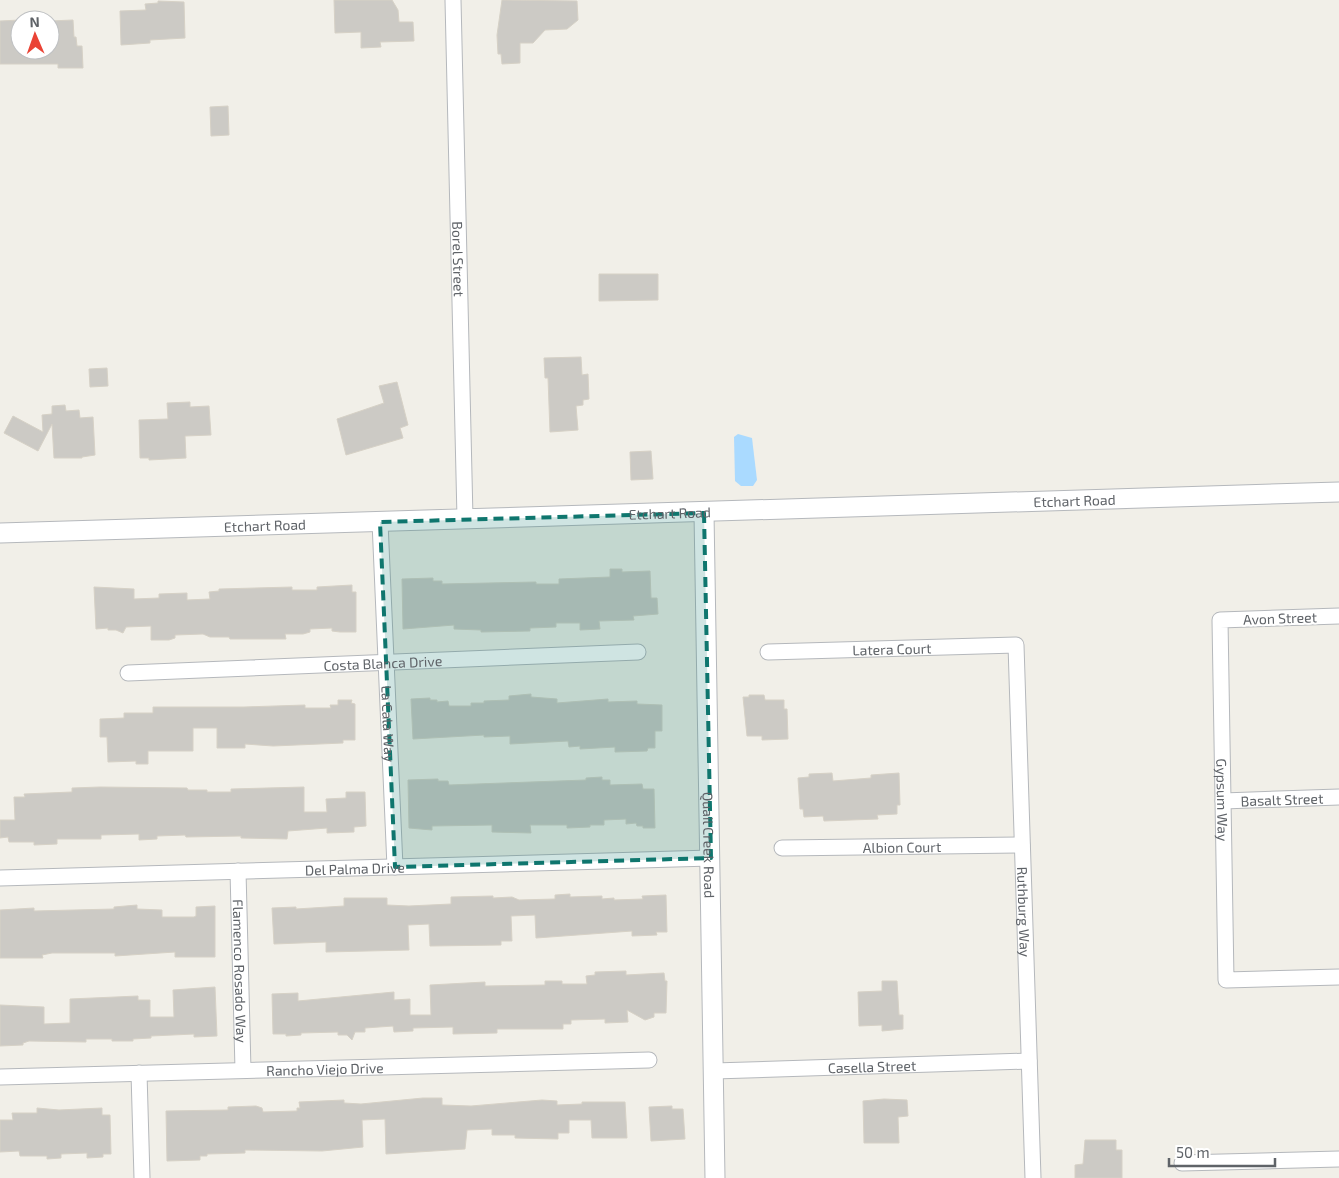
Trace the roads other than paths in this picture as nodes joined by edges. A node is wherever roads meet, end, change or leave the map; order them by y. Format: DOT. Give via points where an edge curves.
graph roads {
  1 [pos="452,0"];
  2 [pos="1339,492"];
  3 [pos="704,514"];
  4 [pos="465,518"];
  5 [pos="380,522"];
  6 [pos="0,533"];
  7 [pos="1339,616"];
  8 [pos="1220,620"];
  9 [pos="1016,645"];
  10 [pos="638,652"];
  11 [pos="768,652"];
  12 [pos="385,664"];
  13 [pos="128,673"];
  14 [pos="1339,797"];
  15 [pos="1223,801"];
  16 [pos="1022,845"];
  17 [pos="782,848"];
  18 [pos="711,858"];
  19 [pos="395,867"];
  20 [pos="238,871"];
  21 [pos="0,878"];
  22 [pos="1339,977"];
  23 [pos="648,1060"];
  24 [pos="1029,1061"];
  25 [pos="243,1070"];
  26 [pos="714,1071"];
  27 [pos="139,1073"];
  28 [pos="0,1077"];
  29 [pos="1339,1158"];
  30 [pos="1182,1163"];
  31 [pos="142,1178"];
  32 [pos="715,1178"];
  33 [pos="1033,1178"];
  1 -- 4 [label="street, Borel Street"];
  2 -- 3 [label="street, Etchart Road"];
  3 -- 4 [label="street, Etchart Road"];
  3 -- 18 [label="street, Quail Creek Road"];
  4 -- 5 [label="street, Etchart Road"];
  5 -- 6 [label="street, Etchart Road"];
  5 -- 12 [label="street, La Cala Way"];
  7 -- 8 [label="street, Avon Street"];
  8 -- 15 [label="street, Gypsum Way"];
  9 -- 11 [label="street, Latera Court"];
  9 -- 16 [label="street, Ruthburg Way"];
  10 -- 12 [label="street, Costa Blanca Drive"];
  12 -- 13 [label="street, Costa Blanca Drive"];
  12 -- 19 [label="street, La Cala Way"];
  14 -- 15 [label="street, Basalt Street"];
  15 -- 22 [label="street, Gypsum Way" via="1226,980"];
  16 -- 17 [label="street, Albion Court"];
  16 -- 24 [label="street, Ruthburg Way"];
  18 -- 19 [label="street, Del Palma Drive"];
  18 -- 26 [label="street, Quail Creek Road"];
  19 -- 20 [label="street, Del Palma Drive"];
  20 -- 21 [label="street, Del Palma Drive"];
  20 -- 25 [label="street, Flamenco Rosado Way"];
  23 -- 25 [label="street, Rancho Viejo Drive"];
  24 -- 26 [label="street, Casella Street"];
  24 -- 33 [label="street, Ruthburg Way"];
  25 -- 27 [label="street, Rancho Viejo Drive"];
  26 -- 32 [label="street, Quail Creek Road"];
  27 -- 28 [label="street, Rancho Viejo Drive"];
  27 -- 31 [label="street"];
  29 -- 30 [label="street"];
}
